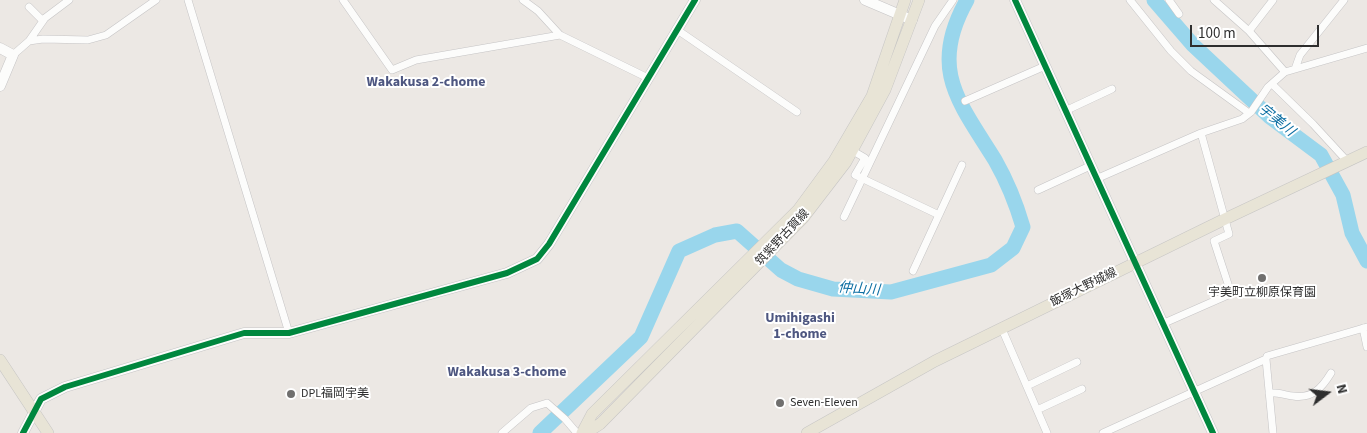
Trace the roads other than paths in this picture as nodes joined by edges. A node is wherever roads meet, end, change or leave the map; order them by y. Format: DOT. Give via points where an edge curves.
graph roads {
  1 [pos="70,0"];
  2 [pos="156,0"];
  3 [pos="188,0"];
  4 [pos="343,0"];
  5 [pos="523,0"];
  6 [pos="695,0"];
  7 [pos="865,0"];
  8 [pos="905,0"];
  9 [pos="918,0"];
  10 [pos="953,0"];
  11 [pos="1015,0"];
  12 [pos="1130,0"];
  13 [pos="1169,0"];
  14 [pos="1214,0"];
  15 [pos="1273,0"];
  16 [pos="1341,1"];
  17 [pos="29,7"];
  18 [pos="1179,14"];
  19 [pos="901,16"];
  20 [pos="912,20"];
  21 [pos="43,21"];
  22 [pos="676,29"];
  23 [pos="1249,31"];
  24 [pos="560,35"];
  25 [pos="29,42"];
  26 [pos="0,48"];
  27 [pos="1367,48"];
  28 [pos="13,55"];
  29 [pos="1045,66"];
  30 [pos="1295,69"];
  31 [pos="1285,72"];
  32 [pos="648,78"];
  33 [pos="0,86"];
  34 [pos="1270,86"];
  35 [pos="1112,89"];
  36 [pos="965,101"];
  37 [pos="1065,110"];
  38 [pos="797,112"];
  39 [pos="1250,112"];
  40 [pos="1201,133"];
  41 [pos="853,151"];
  42 [pos="1367,152"];
  43 [pos="1344,163"];
  44 [pos="962,165"];
  45 [pos="1090,166"];
  46 [pos="1096,179"];
  47 [pos="863,180"];
  48 [pos="1038,190"];
  49 [pos="939,215"];
  50 [pos="844,217"];
  51 [pos="1225,219"];
  52 [pos="770,246"];
  53 [pos="752,264"];
  54 [pos="1134,264"];
  55 [pos="913,271"];
  56 [pos="1162,324"];
  57 [pos="1365,327"];
  58 [pos="1002,329"];
  59 [pos="289,333"];
  60 [pos="1367,347"];
  61 [pos="1266,359"];
  62 [pos="0,360"];
  63 [pos="1077,362"];
  64 [pos="1331,373"];
  65 [pos="1027,386"];
  66 [pos="1082,389"];
  67 [pos="1194,392"];
  68 [pos="1269,393"];
  69 [pos="1038,410"];
  70 [pos="33,412"];
  71 [pos="23,433"];
  72 [pos="48,433"];
  73 [pos="502,433"];
  74 [pos="577,433"];
  75 [pos="582,433"];
  76 [pos="586,433"];
  77 [pos="807,433"];
  78 [pos="1047,433"];
  79 [pos="1104,433"];
  80 [pos="1213,433"];
  81 [pos="1272,433"];
  1 -- 21 [label="street"];
  2 -- 25 [label="street" via="106,35 88,40 43,39"];
  3 -- 59 [label="street"];
  4 -- 24 [label="street" via="392,70 416,60"];
  5 -- 24 [label="street"];
  6 -- 22 [label="street"];
  7 -- 19 [label="street"];
  8 -- 19 [label="main road, 筑紫野古賀線"];
  9 -- 20 [label="main road, 筑紫野古賀線"];
  10 -- 47 [label="street" via="935,26"];
  11 -- 29 [label="street"];
  12 -- 39 [label="street" via="1191,72"];
  13 -- 18 [label="street"];
  14 -- 23 [label="street"];
  15 -- 23 [label="street"];
  16 -- 30 [label="street" via="1300,55"];
  17 -- 21 [label="street"];
  19 -- 20 [label="street"];
  19 -- 52 [label="main road, 筑紫野古賀線" via="872,96 855,128"];
  20 -- 41 [label="main road, 筑紫野古賀線" via="885,90"];
  21 -- 25 [label="street"];
  22 -- 32 [label="street"];
  22 -- 38 [label="street"];
  23 -- 31 [label="street"];
  24 -- 32 [label="street"];
  25 -- 28 [label="street"];
  26 -- 28 [label="street"];
  27 -- 30 [label="street"];
  28 -- 33 [label="street"];
  29 -- 36 [label="street"];
  29 -- 37 [label="street"];
  30 -- 31 [label="street"];
  31 -- 34 [label="street"];
  32 -- 59 [label="street" via="537,259 507,273"];
  34 -- 39 [label="street"];
  34 -- 43 [label="street" via="1313,124"];
  35 -- 37 [label="street"];
  37 -- 45 [label="street"];
  39 -- 40 [label="street" via="1242,119"];
  40 -- 46 [label="street"];
  40 -- 51 [label="street"];
  41 -- 47 [label="street" via="865,158 855,175"];
  41 -- 52 [label="main road, 筑紫野古賀線" via="803,218"];
  42 -- 43 [label="main road, 飯塚大野城線"];
  43 -- 51 [label="main road, 飯塚大野城線"];
  44 -- 49 [label="street"];
  45 -- 46 [label="street"];
  45 -- 48 [label="street"];
  46 -- 54 [label="street"];
  47 -- 49 [label="street"];
  47 -- 50 [label="street"];
  49 -- 55 [label="street"];
  51 -- 54 [label="main road, 飯塚大野城線"];
  51 -- 56 [label="street" via="1229,234 1214,241 1230,290 1228,295"];
  52 -- 53 [label="main road, 筑紫野古賀線"];
  53 -- 75 [label="main road, 筑紫野古賀線" via="592,414"];
  53 -- 76 [label="main road, 筑紫野古賀線" via="600,424"];
  54 -- 56 [label="street"];
  54 -- 58 [label="main road, 飯塚大野城線"];
  56 -- 67 [label="street"];
  57 -- 60 [label="street"];
  57 -- 61 [label="street"];
  58 -- 65 [label="street"];
  58 -- 77 [label="main road, 飯塚大野城線" via="935,361"];
  59 -- 70 [label="street" via="244,333 65,388 41,399"];
  61 -- 67 [label="street"];
  61 -- 68 [label="street"];
  62 -- 70 [label="main road"];
  63 -- 65 [label="street"];
  64 -- 68 [label="street" via="1324,385 1311,394"];
  65 -- 69 [label="street"];
  66 -- 69 [label="street"];
  67 -- 79 [label="street"];
  67 -- 80 [label="street"];
  68 -- 81 [label="street"];
  69 -- 78 [label="street"];
  70 -- 71 [label="street"];
  70 -- 72 [label="main road"];
  73 -- 74 [label="street" via="532,408 547,403"];
}
